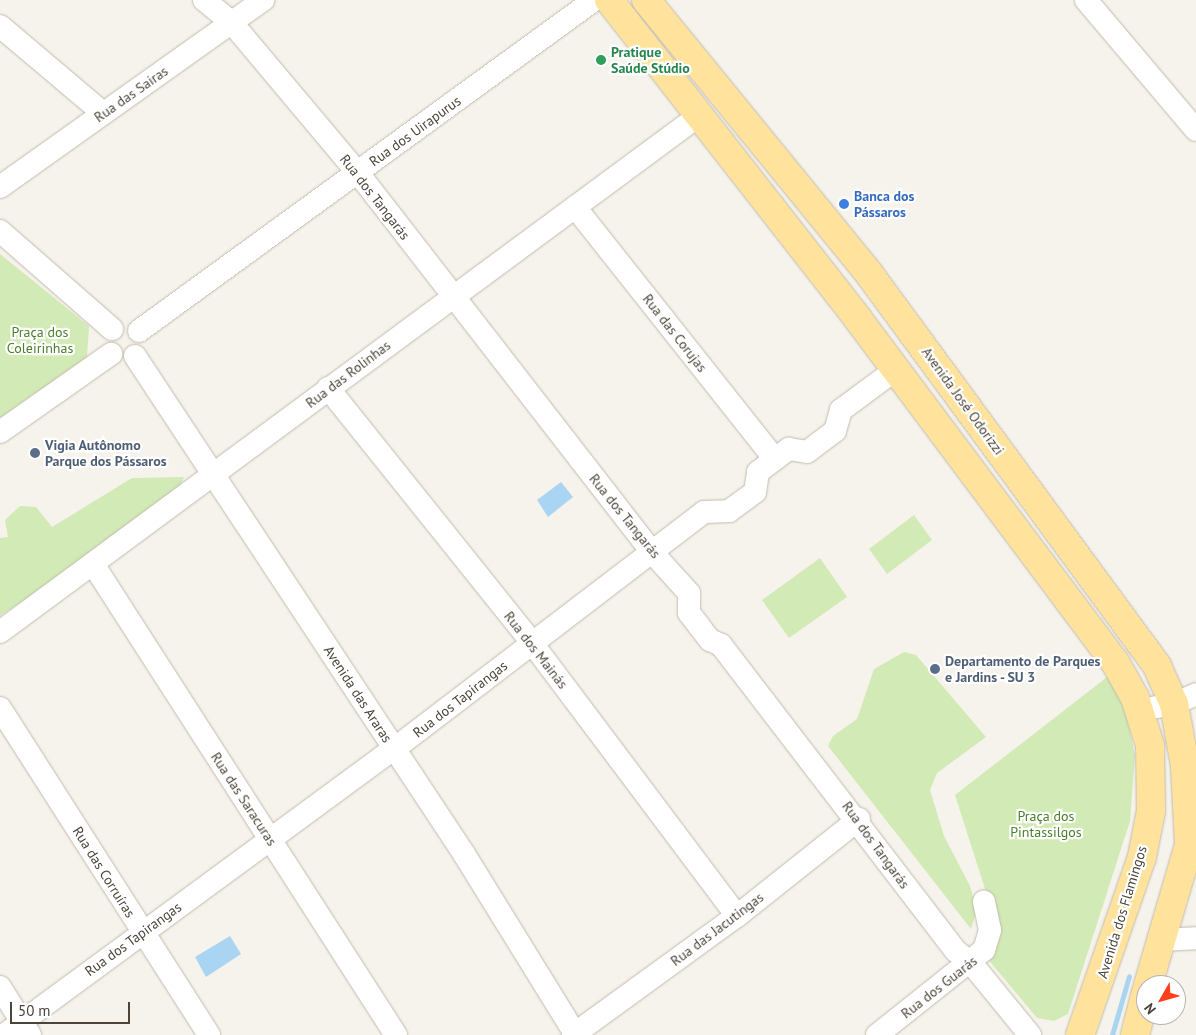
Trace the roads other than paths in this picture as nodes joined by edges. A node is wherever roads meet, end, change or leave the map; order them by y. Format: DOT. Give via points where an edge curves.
graph roads {
  1 [pos="204,0"];
  2 [pos="263,0"];
  3 [pos="594,0"];
  4 [pos="609,0"];
  5 [pos="646,0"];
  6 [pos="1086,0"];
  7 [pos="232,23"];
  8 [pos="0,26"];
  9 [pos="103,113"];
  10 [pos="697,117"];
  11 [pos="1196,130"];
  12 [pos="358,173"];
  13 [pos="0,187"];
  14 [pos="575,207"];
  15 [pos="0,231"];
  16 [pos="451,295"];
  17 [pos="112,329"];
  18 [pos="139,330"];
  19 [pos="111,354"];
  20 [pos="135,356"];
  21 [pos="895,370"];
  22 [pos="328,388"];
  23 [pos="0,432"];
  24 [pos="775,459"];
  25 [pos="217,474"];
  26 [pos="651,551"];
  27 [pos="93,564"];
  28 [pos="0,632"];
  29 [pos="532,643"];
  30 [pos="1185,699"];
  31 [pos="1138,704"];
  32 [pos="0,708"];
  33 [pos="394,750"];
  34 [pos="859,819"];
  35 [pos="270,838"];
  36 [pos="1192,838"];
  37 [pos="984,902"];
  38 [pos="737,916"];
  39 [pos="142,932"];
  40 [pos="1196,938"];
  41 [pos="1161,940"];
  42 [pos="972,964"];
  43 [pos="1151,975"];
  44 [pos="0,987"];
  45 [pos="26,1028"];
  46 [pos="1086,1028"];
  47 [pos="4,1035"];
  48 [pos="209,1035"];
  49 [pos="396,1035"];
  50 [pos="575,1035"];
  51 [pos="877,1035"];
  52 [pos="1030,1035"];
  1 -- 7 [label="street, Rua dos Tangarás"];
  2 -- 7 [label="street, Rua das Sairas"];
  3 -- 12 [label="street, Rua dos Uirapurus"];
  4 -- 10 [label="main road"];
  5 -- 30 [label="main road, Avenida José Odorizzi" via="870,275"];
  6 -- 11 [label="street"];
  7 -- 9 [label="street, Rua das Sairas"];
  7 -- 12 [label="street, Rua dos Tangarás"];
  8 -- 9 [label="street"];
  9 -- 13 [label="street, Rua das Sairas"];
  10 -- 14 [label="street, Rua das Rolinhas"];
  10 -- 21 [label="main road"];
  12 -- 16 [label="street, Rua dos Tangarás"];
  12 -- 18 [label="street, Rua dos Uirapurus"];
  14 -- 16 [label="street, Rua das Rolinhas"];
  14 -- 24 [label="street, Rua das Corujas"];
  15 -- 17 [label="street"];
  16 -- 22 [label="street, Rua das Rolinhas"];
  16 -- 26 [label="street, Rua dos Tangarás"];
  17 -- 18 [label="street" via="122,323"];
  17 -- 19 [label="street" via="106,340"];
  18 -- 20 [label="street" via="142,347"];
  19 -- 20 [label="street" via="124,360"];
  19 -- 23 [label="street"];
  20 -- 25 [label="street, Avenida das Araras"];
  21 -- 24 [label="street, Rua dos Tapirangas" via="841,410 835,431 808,452 788,449"];
  21 -- 31 [label="main road" via="1115,662"];
  22 -- 25 [label="street, Rua das Rolinhas"];
  22 -- 29 [label="street, Rua dos Mainás"];
  24 -- 26 [label="street, Rua dos Tapirangas" via="758,472 755,492 729,511 704,512"];
  25 -- 27 [label="street, Rua das Rolinhas"];
  25 -- 33 [label="street, Avenida das Araras"];
  26 -- 29 [label="street, Rua dos Tapirangas"];
  26 -- 34 [label="street, Rua dos Tangarás" via="689,593 689,613 699,626 710,640 721,645"];
  27 -- 28 [label="street, Rua das Rolinhas"];
  27 -- 35 [label="street, Rua das Saracuras"];
  29 -- 33 [label="street, Rua dos Tapirangas"];
  29 -- 38 [label="street, Rua dos Mainás"];
  30 -- 31 [label="street"];
  30 -- 36 [label="main road, Avenida José Odorizzi"];
  31 -- 46 [label="main road, Avenida dos Flamingos" via="1150,745 1151,811 1142,856"];
  32 -- 39 [label="street, Rua das Corruíras"];
  33 -- 35 [label="street, Rua dos Tapirangas"];
  33 -- 50 [label="street, Avenida das Araras"];
  34 -- 38 [label="street, Rua das Jacutingas"];
  34 -- 42 [label="street, Rua dos Tangarás" via="880,855 956,952"];
  35 -- 39 [label="street, Rua dos Tapirangas"];
  35 -- 49 [label="street, Rua das Saracuras"];
  36 -- 41 [label="main road, Avenida José Odorizzi"];
  37 -- 42 [label="street, Rua dos Guarás" via="989,940"];
  38 -- 50 [label="street, Rua das Jacutingas"];
  39 -- 45 [label="street, Rua dos Tapirangas"];
  39 -- 48 [label="street, Rua das Corruíras"];
  40 -- 41 [label="street"];
  41 -- 43 [label="main road, Avenida José Odorizzi"];
  42 -- 51 [label="street, Rua dos Guarás"];
  42 -- 52 [label="street, Rua dos Tangarás"];
  44 -- 45 [label="street"];
  45 -- 47 [label="street, Rua dos Tapirangas"];
}
